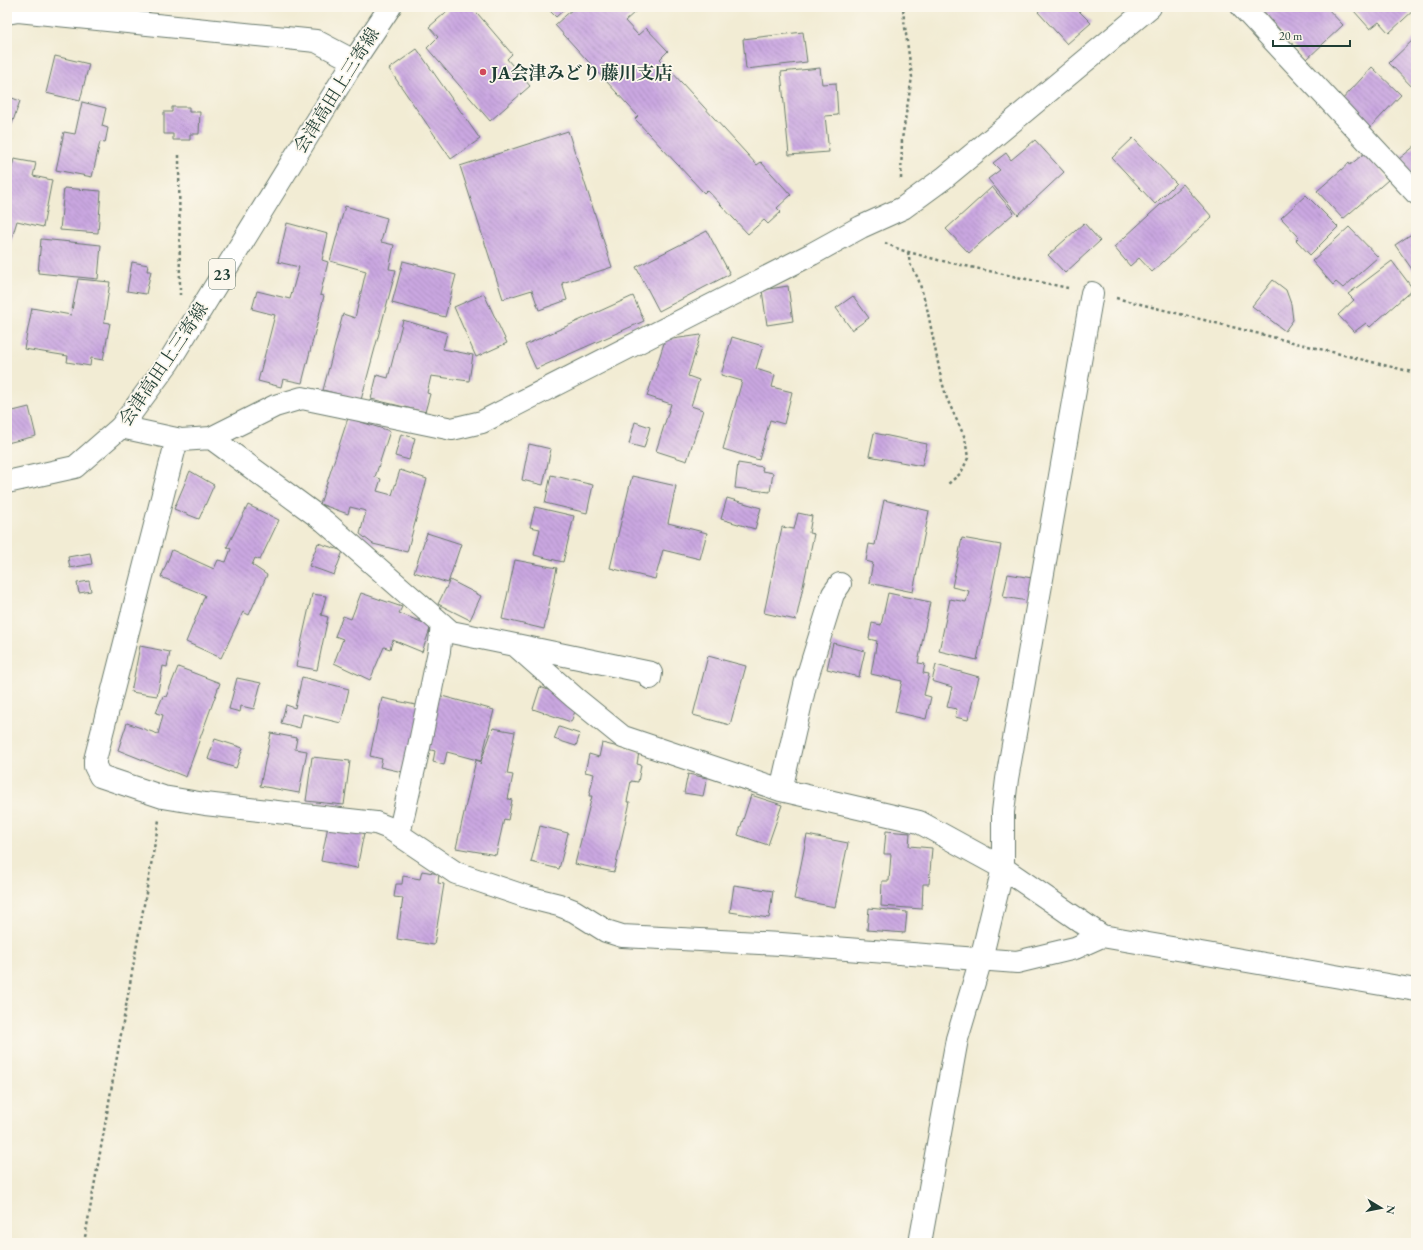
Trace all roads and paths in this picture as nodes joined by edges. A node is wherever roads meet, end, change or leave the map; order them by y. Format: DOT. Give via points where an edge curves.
graph roads {
  1 [pos="390,7"];
  2 [pos="903,7"];
  3 [pos="1150,7"];
  4 [pos="1242,7"];
  5 [pos="7,13"];
  6 [pos="354,61"];
  7 [pos="179,155"];
  8 [pos="1416,193"];
  9 [pos="903,208"];
  10 [pos="861,227"];
  11 [pos="908,252"];
  12 [pos="1092,292"];
  13 [pos="191,325"];
  14 [pos="1416,373"];
  15 [pos="121,427"];
  16 [pos="212,438"];
  17 [pos="177,439"];
  18 [pos="7,482"];
  19 [pos="948,484"];
  20 [pos="840,584"];
  21 [pos="442,624"];
  22 [pos="515,645"];
  23 [pos="650,678"];
  24 [pos="781,790"];
  25 [pos="163,797"];
  26 [pos="399,834"];
  27 [pos="1003,868"];
  28 [pos="1102,936"];
  29 [pos="981,959"];
  30 [pos="1416,990"];
  31 [pos="84,1243"];
  32 [pos="920,1243"];
  1 -- 6 [label="street, 会津高田上三寄線 / 23"];
  2 -- 9 [label="path" via="912,77 902,139 900,170"];
  3 -- 9 [label="street" via="944,178"];
  4 -- 8 [label="street"];
  5 -- 6 [label="street" via="18,11 316,41"];
  6 -- 13 [label="street, 会津高田上三寄線 / 23"];
  7 -- 13 [label="path" via="180,310"];
  9 -- 10 [label="street"];
  10 -- 11 [label="path" via="886,244"];
  10 -- 16 [label="street" via="482,422 452,429 302,398 275,406"];
  11 -- 12 [label="path"];
  11 -- 19 [label="path" via="927,308 947,399 965,438 968,458 961,473"];
  12 -- 14 [label="path"];
  12 -- 27 [label="street" via="1007,779 1003,812"];
  13 -- 15 [label="street, 会津高田上三寄線 / 23" via="168,363"];
  15 -- 17 [label="street"];
  15 -- 18 [label="street, 会津高田上三寄線 / 23" via="75,468"];
  16 -- 17 [label="street"];
  16 -- 21 [label="street" via="324,521"];
  17 -- 25 [label="street" via="95,760 100,776"];
  20 -- 24 [label="street" via="833,594 806,682"];
  21 -- 22 [label="street" via="451,632"];
  21 -- 26 [label="street" via="439,651"];
  22 -- 23 [label="street" via="650,673"];
  22 -- 24 [label="street" via="623,737"];
  24 -- 27 [label="street" via="919,822"];
  25 -- 26 [label="street" via="376,823"];
  25 -- 31 [label="path"];
  26 -- 29 [label="street" via="456,873 559,905 574,911 606,931 622,936 781,944"];
  27 -- 28 [label="street"];
  27 -- 29 [label="street"];
  28 -- 29 [label="street" via="1075,948 1017,962"];
  28 -- 30 [label="street"];
  29 -- 32 [label="street" via="957,1040"];
}
